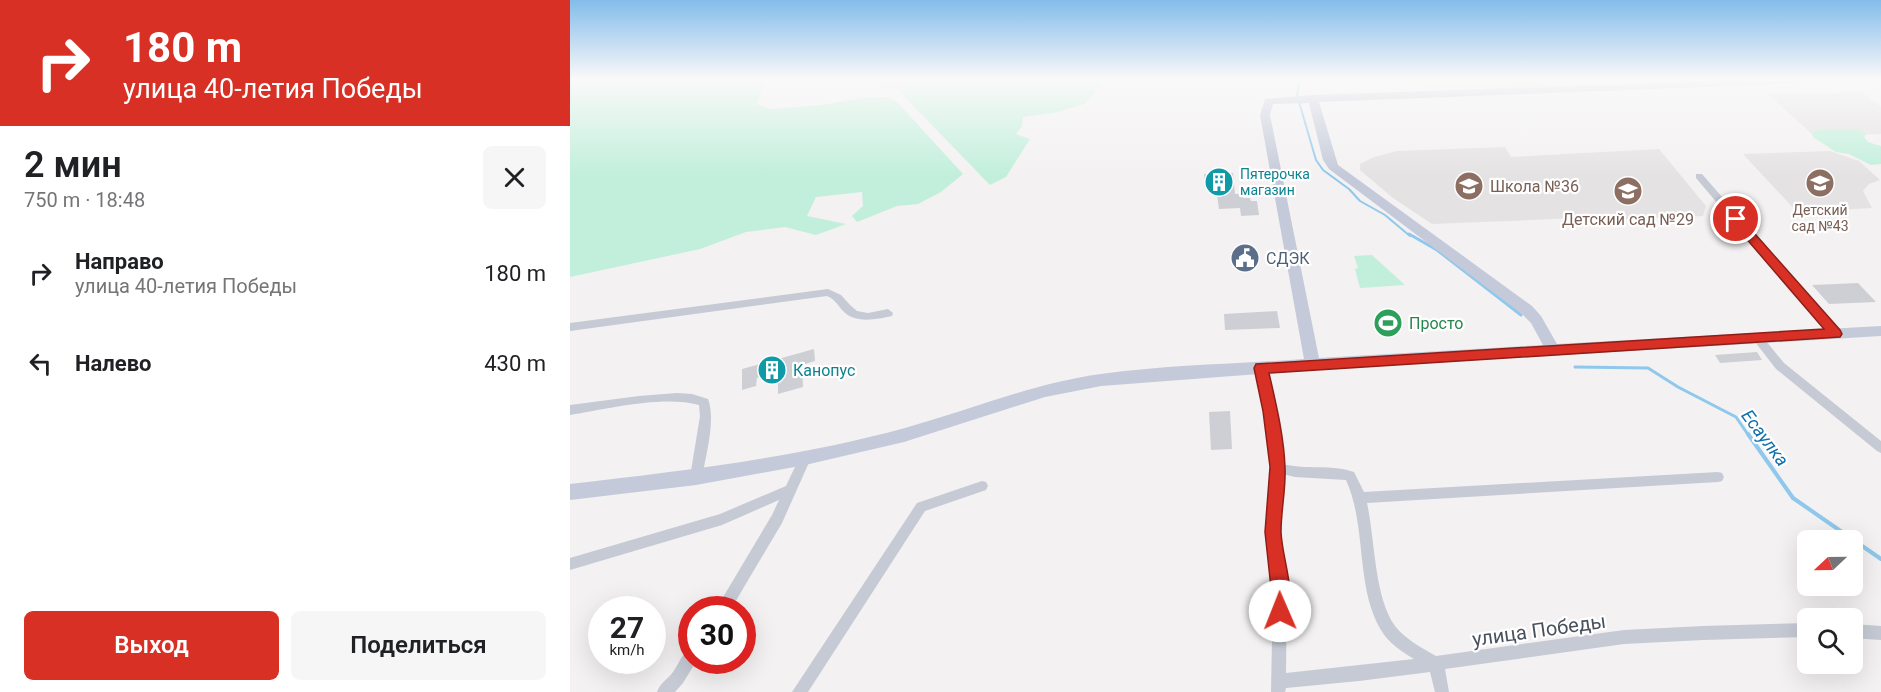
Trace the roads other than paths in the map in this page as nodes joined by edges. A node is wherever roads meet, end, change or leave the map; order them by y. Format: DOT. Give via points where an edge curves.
graph roads {
  1 [pos="1266,112"];
  2 [pos="1309,112"];
  3 [pos="1699,176"];
  4 [pos="888,313"];
  5 [pos="570,327"];
  6 [pos="1881,332"];
  7 [pos="1835,334"];
  8 [pos="1757,338"];
  9 [pos="1553,350"];
  10 [pos="1313,364"];
  11 [pos="1261,368"];
  12 [pos="570,410"];
  13 [pos="1881,434"];
  14 [pos="1864,435"];
  15 [pos="1881,448"];
  16 [pos="805,458"];
  17 [pos="1277,467"];
  18 [pos="696,477"];
  19 [pos="1718,477"];
  20 [pos="982,486"];
  21 [pos="790,490"];
  22 [pos="570,492"];
  23 [pos="1359,498"];
  24 [pos="570,564"];
  25 [pos="731,596"];
  26 [pos="1797,630"];
  27 [pos="1863,632"];
  28 [pos="1881,633"];
  29 [pos="1436,664"];
  30 [pos="680,674"];
  31 [pos="1278,686"];
  32 [pos="663,692"];
  33 [pos="799,692"];
  34 [pos="1442,692"];
  1 -- 10 [label="street"];
  2 -- 9 [label="street" via="1333,166 1527,310"];
  3 -- 7 [label="street"];
  4 -- 5 [label="street" via="866,317 849,311 841,297 828,291"];
  6 -- 7 [label="street"];
  7 -- 8 [label="street"];
  8 -- 9 [label="street"];
  8 -- 14 [label="street" via="1780,366"];
  9 -- 10 [label="street"];
  10 -- 11 [label="street"];
  11 -- 16 [label="street" via="1101,380 1046,391 904,435"];
  11 -- 17 [label="street"];
  12 -- 18 [label="street" via="671,398 693,397 704,402 706,416"];
  13 -- 14 [label="street"];
  14 -- 15 [label="street"];
  16 -- 18 [label="street"];
  16 -- 21 [label="street"];
  17 -- 23 [label="street" via="1350,476"];
  17 -- 31 [label="street" via="1273,532 1280,588"];
  18 -- 22 [label="street"];
  19 -- 23 [label="street"];
  20 -- 33 [label="street" via="921,507"];
  21 -- 24 [label="street" via="722,519"];
  21 -- 25 [label="street"];
  23 -- 29 [label="street" via="1379,607 1389,631"];
  26 -- 29 [label="street, улица Победы" via="1599,640"];
  27 -- 28 [label="street"];
  29 -- 31 [label="street, улица Победы"];
  29 -- 34 [label="street"];
  30 -- 32 [label="street"];
}
